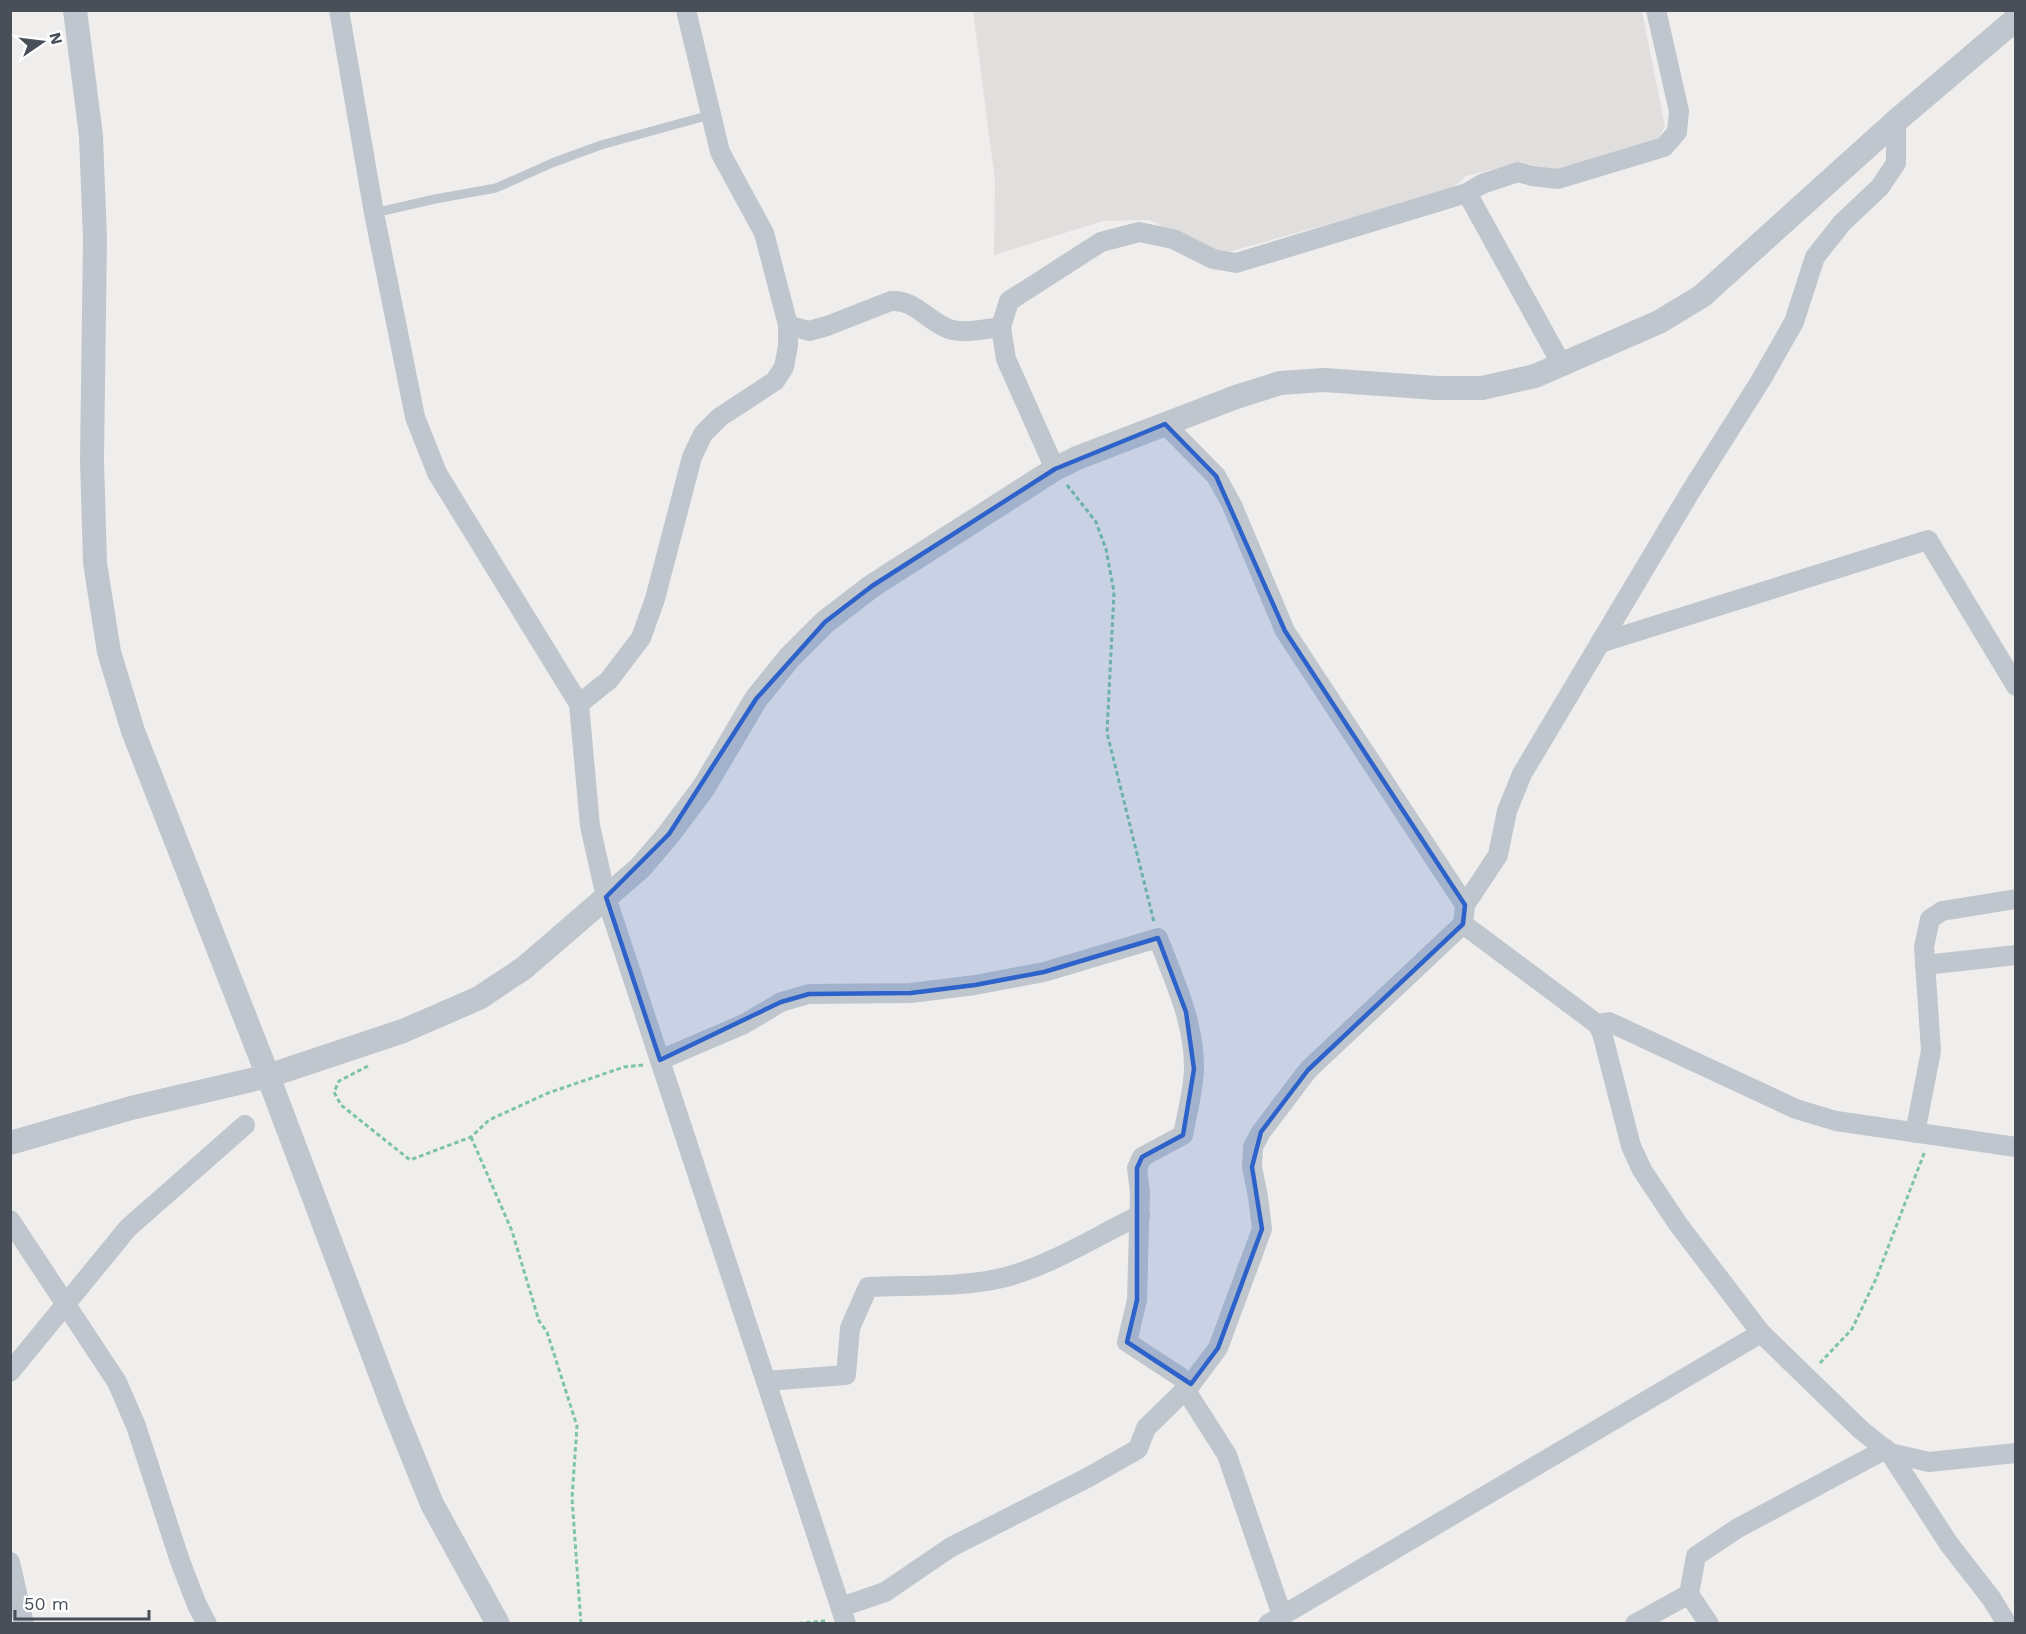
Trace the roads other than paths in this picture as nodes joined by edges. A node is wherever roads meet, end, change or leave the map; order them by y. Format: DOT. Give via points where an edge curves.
graph roads {
  1 [pos="75,10"];
  2 [pos="339,10"];
  3 [pos="686,10"];
  4 [pos="1656,10"];
  5 [pos="2016,19"];
  6 [pos="710,116"];
  7 [pos="1896,121"];
  8 [pos="1467,193"];
  9 [pos="374,213"];
  10 [pos="788,325"];
  11 [pos="1001,327"];
  12 [pos="1562,365"];
  13 [pos="1165,424"];
  14 [pos="1055,469"];
  15 [pos="1599,643"];
  16 [pos="2016,686"];
  17 [pos="579,704"];
  18 [pos="606,897"];
  19 [pos="2016,899"];
  20 [pos="1464,915"];
  21 [pos="2016,956"];
  22 [pos="1926,965"];
  23 [pos="1597,1024"];
  24 [pos="660,1060"];
  25 [pos="268,1076"];
  26 [pos="245,1125"];
  27 [pos="1923,1134"];
  28 [pos="10,1143"];
  29 [pos="2016,1147"];
  30 [pos="1140,1215"];
  31 [pos="10,1220"];
  32 [pos="66,1304"];
  33 [pos="1761,1333"];
  34 [pos="10,1372"];
  35 [pos="766,1381"];
  36 [pos="1188,1387"];
  37 [pos="1888,1451"];
  38 [pos="2016,1453"];
  39 [pos="10,1562"];
  40 [pos="1689,1594"];
  41 [pos="844,1616"];
  42 [pos="1283,1619"];
  43 [pos="24,1623"];
  44 [pos="207,1623"];
  45 [pos="498,1623"];
  46 [pos="1635,1623"];
  47 [pos="1709,1623"];
  48 [pos="2007,1623"];
  1 -- 25 [label="street" via="91,136 95,239 95,563 109,652 133,731"];
  2 -- 9 [label="street"];
  3 -- 6 [label="street"];
  4 -- 8 [label="street" via="1679,111 1677,132 1664,147 1558,179 1518,172"];
  5 -- 7 [label="street"];
  6 -- 9 [label="lane" via="601,145 496,188"];
  6 -- 10 [label="street" via="720,152 764,233"];
  7 -- 12 [label="street" via="1702,296 1659,322"];
  7 -- 15 [label="street" via="1896,164 1880,187 1842,223 1815,257 1789,332"];
  8 -- 11 [label="street" via="1236,263 1213,259 1173,239 1139,232 1101,242 1009,301"];
  8 -- 12 [label="street"];
  9 -- 17 [label="street" via="415,417 437,473"];
  10 -- 11 [label="street" via="809,331 901,300 947,329"];
  10 -- 17 [label="street" via="784,367 775,381 720,417 703,434 692,457 641,638 609,680"];
  11 -- 14 [label="street" via="1006,359"];
  12 -- 13 [label="street" via="1535,376 1482,388 1324,380 1280,383"];
  13 -- 14 [label="street"];
  13 -- 20 [label="street" via="1216,476 1285,631"];
  14 -- 18 [label="street" via="872,585 825,622 756,699 704,787 669,834 640,868"];
  15 -- 16 [label="street" via="1928,540"];
  15 -- 20 [label="street" via="1522,774 1507,811 1498,855"];
  17 -- 18 [label="street" via="590,826"];
  18 -- 24 [label="street"];
  18 -- 25 [label="street" via="524,968 479,998 403,1031"];
  19 -- 22 [label="street" via="1942,911 1930,919 1924,947"];
  20 -- 23 [label="street"];
  20 -- 36 [label="street" via="1308,1070 1261,1132 1254,1147 1252,1167 1262,1229 1218,1348"];
  21 -- 22 [label="street"];
  22 -- 27 [label="street" via="1931,1051"];
  23 -- 27 [label="street" via="1609,1022 1796,1109 1836,1121"];
  23 -- 33 [label="street" via="1630,1146 1642,1170"];
  24 -- 30 [label="street" via="744,1024 781,1002 809,994 911,993 975,985 1044,972 1158,938 1186,1012 1194,1069 1183,1136 1142,1157 1137,1168"];
  24 -- 35 [label="street"];
  25 -- 28 [label="street" via="131,1108"];
  25 -- 45 [label="street" via="432,1504"];
  26 -- 32 [label="street" via="128,1228"];
  27 -- 29 [label="street"];
  30 -- 35 [label="street" via="1029,1270 1003,1278 976,1283 868,1287 850,1328 846,1375"];
  30 -- 36 [label="street" via="1137,1300 1127,1342"];
  31 -- 32 [label="street"];
  32 -- 34 [label="street"];
  32 -- 44 [label="street" via="117,1382 136,1426 180,1561"];
  33 -- 37 [label="street"];
  33 -- 42 [label="street"];
  35 -- 41 [label="street"];
  36 -- 41 [label="street" via="1146,1428 1138,1449 951,1547"];
  36 -- 42 [label="street" via="1227,1455"];
  37 -- 38 [label="street" via="1929,1462"];
  37 -- 40 [label="street" via="1738,1528 1696,1556"];
  37 -- 48 [label="street"];
  39 -- 43 [label="street"];
  40 -- 46 [label="street"];
  40 -- 47 [label="street"];
}
